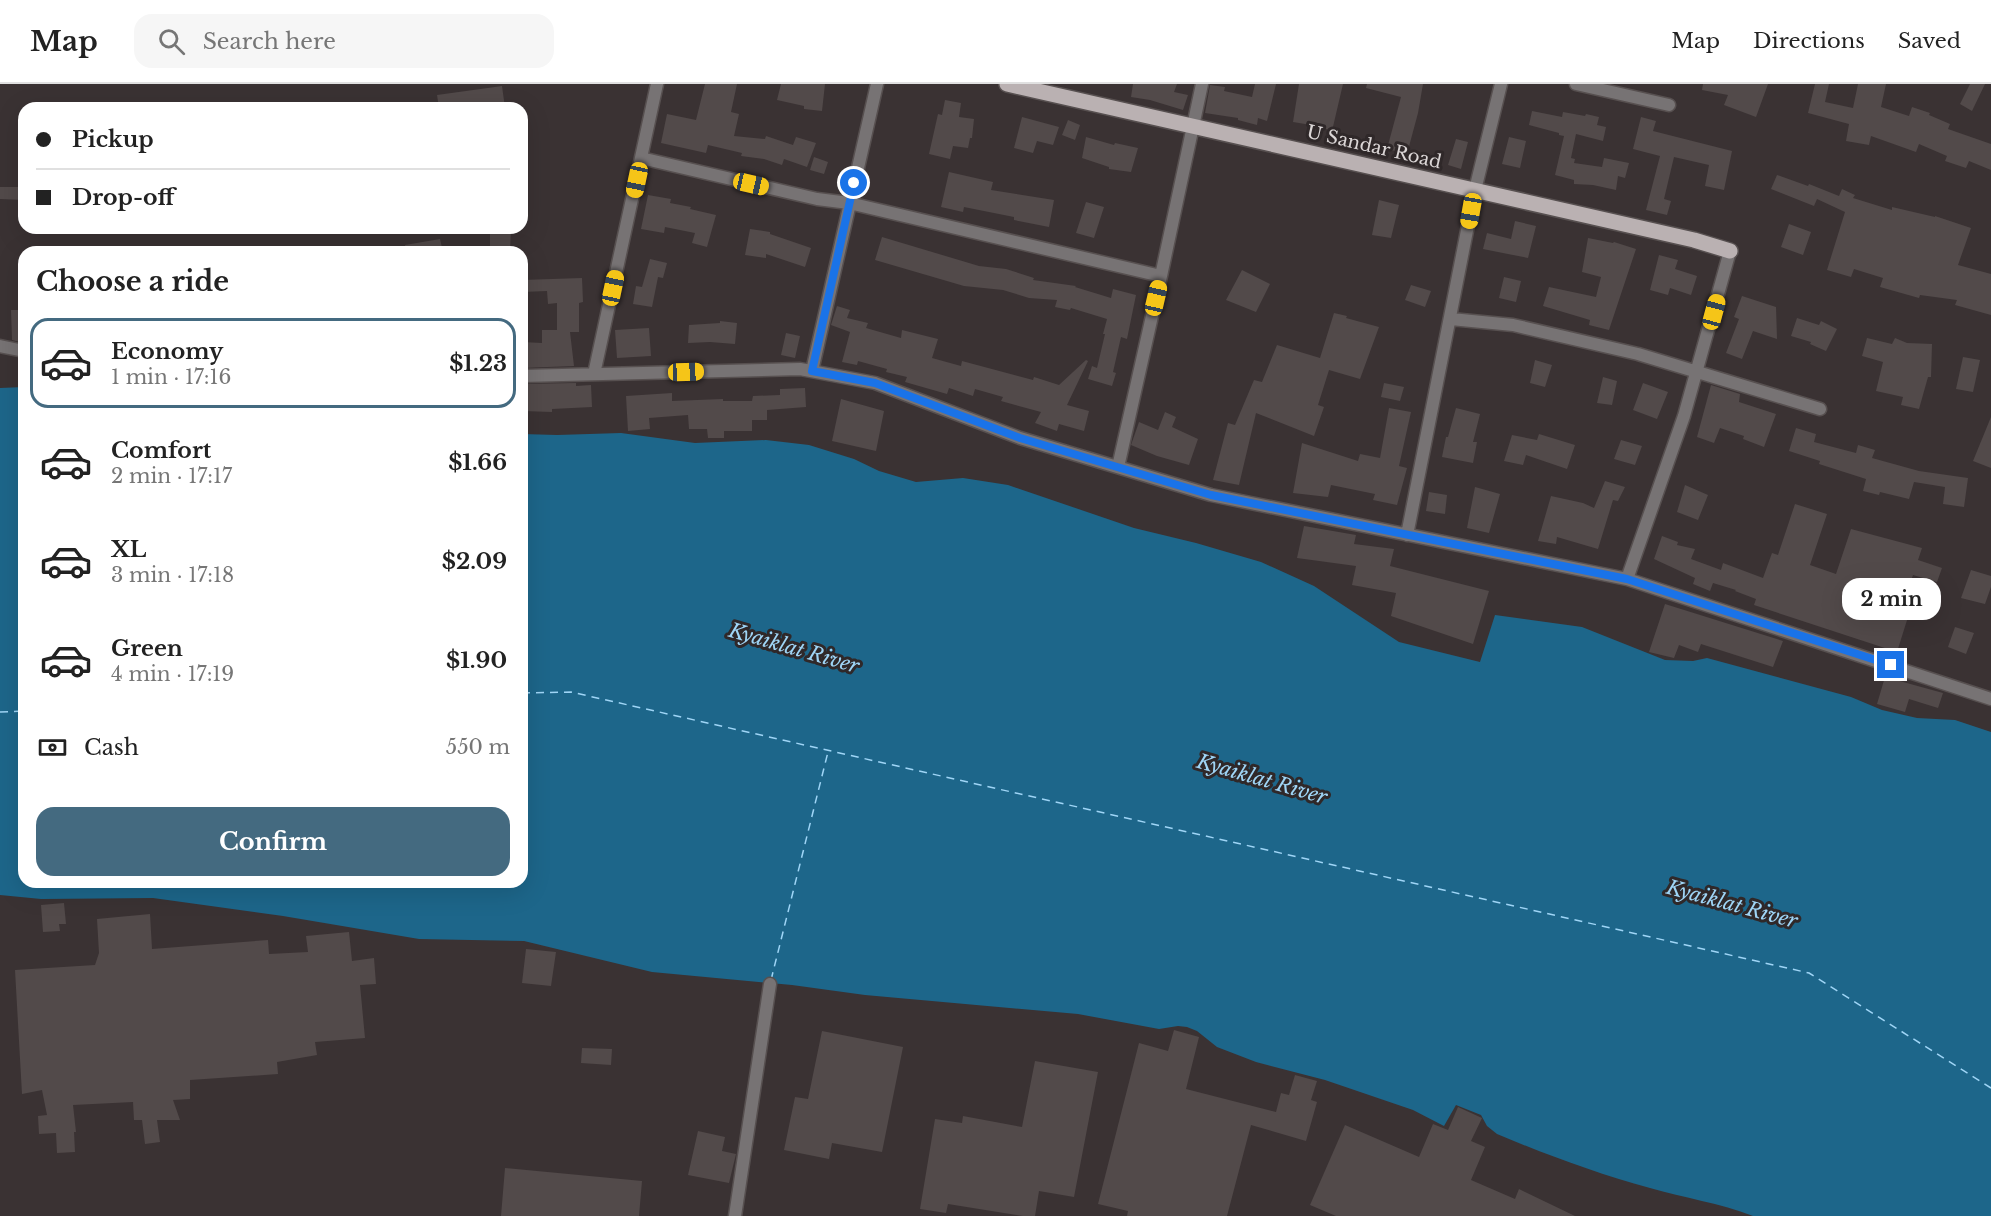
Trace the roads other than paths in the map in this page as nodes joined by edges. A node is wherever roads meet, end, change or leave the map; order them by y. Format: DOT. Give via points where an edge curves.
graph roads {
  1 [pos="657,84"];
  2 [pos="877,84"];
  3 [pos="1007,84"];
  4 [pos="1202,84"];
  5 [pos="1501,84"];
  6 [pos="1576,84"];
  7 [pos="1669,105"];
  8 [pos="1192,126"];
  9 [pos="641,158"];
  10 [pos="1475,190"];
  11 [pos="849,203"];
  12 [pos="1730,251"];
  13 [pos="1161,276"];
  14 [pos="1451,319"];
  15 [pos="0,346"];
  16 [pos="18,350"];
  17 [pos="812,371"];
  18 [pos="1697,372"];
  19 [pos="594,374"];
  20 [pos="528,376"];
  21 [pos="1820,409"];
  22 [pos="1118,467"];
  23 [pos="1407,534"];
  24 [pos="1627,579"];
  25 [pos="1991,699"];
  26 [pos="770,984"];
  27 [pos="735,1216"];
  1 -- 9 [label="street"];
  2 -- 11 [label="street"];
  3 -- 8 [label="main road, U Sandar Road"];
  4 -- 8 [label="street"];
  5 -- 10 [label="street"];
  6 -- 7 [label="street"];
  8 -- 10 [label="main road, U Sandar Road"];
  8 -- 13 [label="street"];
  9 -- 11 [label="street"];
  9 -- 19 [label="street"];
  10 -- 12 [label="main road, U Sandar Road"];
  10 -- 14 [label="street"];
  11 -- 13 [label="street"];
  11 -- 17 [label="street"];
  12 -- 18 [label="street"];
  13 -- 22 [label="street"];
  14 -- 18 [label="street" via="1513,325"];
  14 -- 23 [label="street"];
  15 -- 16 [label="street"];
  17 -- 19 [label="street"];
  17 -- 22 [label="street" via="875,383 1020,438"];
  18 -- 21 [label="street"];
  18 -- 24 [label="street"];
  19 -- 20 [label="street"];
  22 -- 23 [label="street" via="1211,495"];
  23 -- 24 [label="street"];
  24 -- 25 [label="street"];
  26 -- 27 [label="street"];
}
